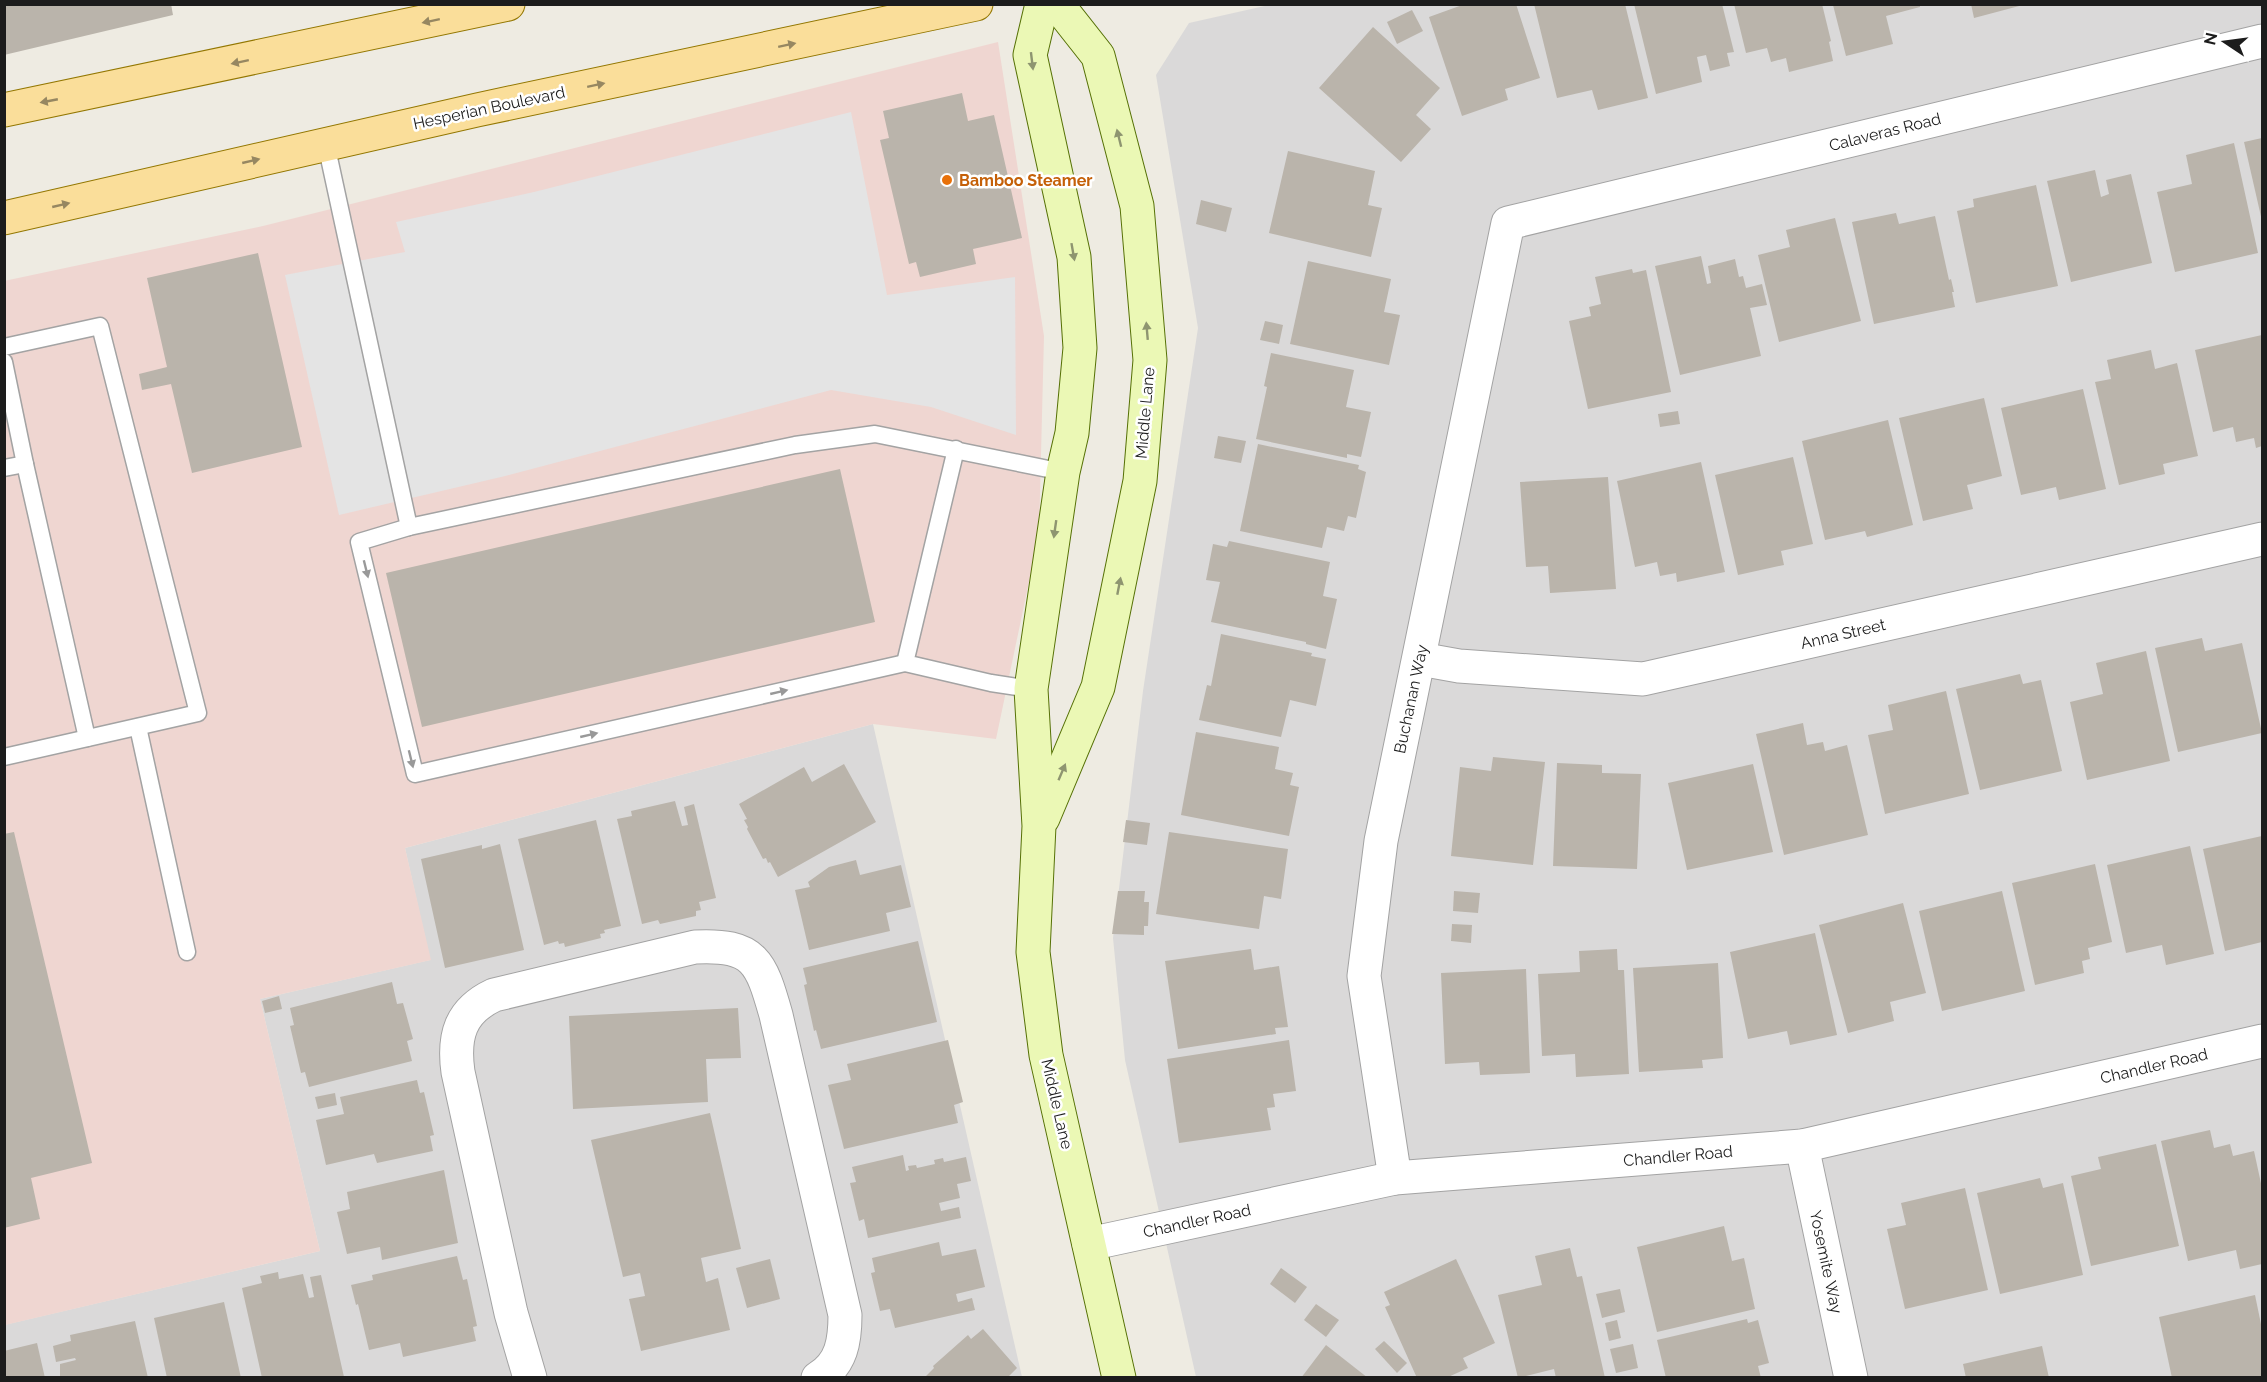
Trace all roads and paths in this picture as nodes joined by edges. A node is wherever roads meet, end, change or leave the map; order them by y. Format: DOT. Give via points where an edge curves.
graph roads {
  1 [pos="508,4"];
  2 [pos="976,4"];
  3 [pos="1042,4"];
  4 [pos="1057,4"];
  5 [pos="2262,41"];
  6 [pos="4,110"];
  7 [pos="326,144"];
  8 [pos="4,218"];
  9 [pos="1508,223"];
  10 [pos="4,347"];
  11 [pos="4,362"];
  12 [pos="956,449"];
  13 [pos="25,464"];
  14 [pos="4,468"];
  15 [pos="1064,472"];
  16 [pos="409,527"];
  17 [pos="2262,539"];
  18 [pos="1420,659"];
  19 [pos="904,663"];
  20 [pos="1031,689"];
  21 [pos="138,727"];
  22 [pos="87,738"];
  23 [pos="4,757"];
  24 [pos="1040,826"];
  25 [pos="187,952"];
  26 [pos="2262,1041"];
  27 [pos="1802,1146"];
  28 [pos="1395,1178"];
  29 [pos="1089,1244"];
  30 [pos="530,1377"];
  31 [pos="818,1377"];
  32 [pos="1119,1377"];
  33 [pos="1851,1377"];
  1 -- 6 [label="main road, one-way"];
  7 -- 2 [label="main road, Hesperian Boulevard, one-way"];
  3 -- 15 [label="street, Middle Lane, one-way" via="1030,55 1074,257 1080,348"];
  24 -- 4 [label="street, Middle Lane, one-way" via="1098,687 1140,481 1150,360 1137,206 1098,56"];
  5 -- 9 [label="street, Calaveras Road"];
  8 -- 7 [label="main road, Hesperian Boulevard, one-way"];
  7 -- 16 [label="lane"];
  9 -- 18 [label="street, Buchanan Way"];
  10 -- 21 [label="lane" via="100,326 198,713"];
  11 -- 13 [label="lane"];
  12 -- 15 [label="lane"];
  12 -- 16 [label="lane" via="875,434 807,444"];
  12 -- 19 [label="lane"];
  13 -- 14 [label="lane"];
  13 -- 22 [label="lane"];
  15 -- 20 [label="street, Middle Lane, one-way"];
  16 -- 19 [label="lane, one-way" via="359,542 415,774"];
  17 -- 18 [label="street, Anna Street" via="1643,679 1459,666"];
  18 -- 28 [label="street, Buchanan Way" via="1381,841 1364,976"];
  19 -- 20 [label="lane"];
  20 -- 24 [label="street, Middle Lane"];
  21 -- 22 [label="lane"];
  21 -- 25 [label="lane"];
  22 -- 23 [label="lane"];
  24 -- 29 [label="street, Middle Lane" via="1033,952 1046,1055"];
  26 -- 27 [label="street, Chandler Road"];
  27 -- 28 [label="street, Chandler Road"];
  27 -- 33 [label="street, Yosemite Way"];
  28 -- 29 [label="street, Chandler Road"];
  29 -- 32 [label="street, Middle Lane"];
  30 -- 31 [label="street" via="458,1072 455,1049 459,1029 478,1002 494,995 695,947 715,946 734,948 751,957 762,972 776,1015 845,1315 845,1341 838,1359"];
}
